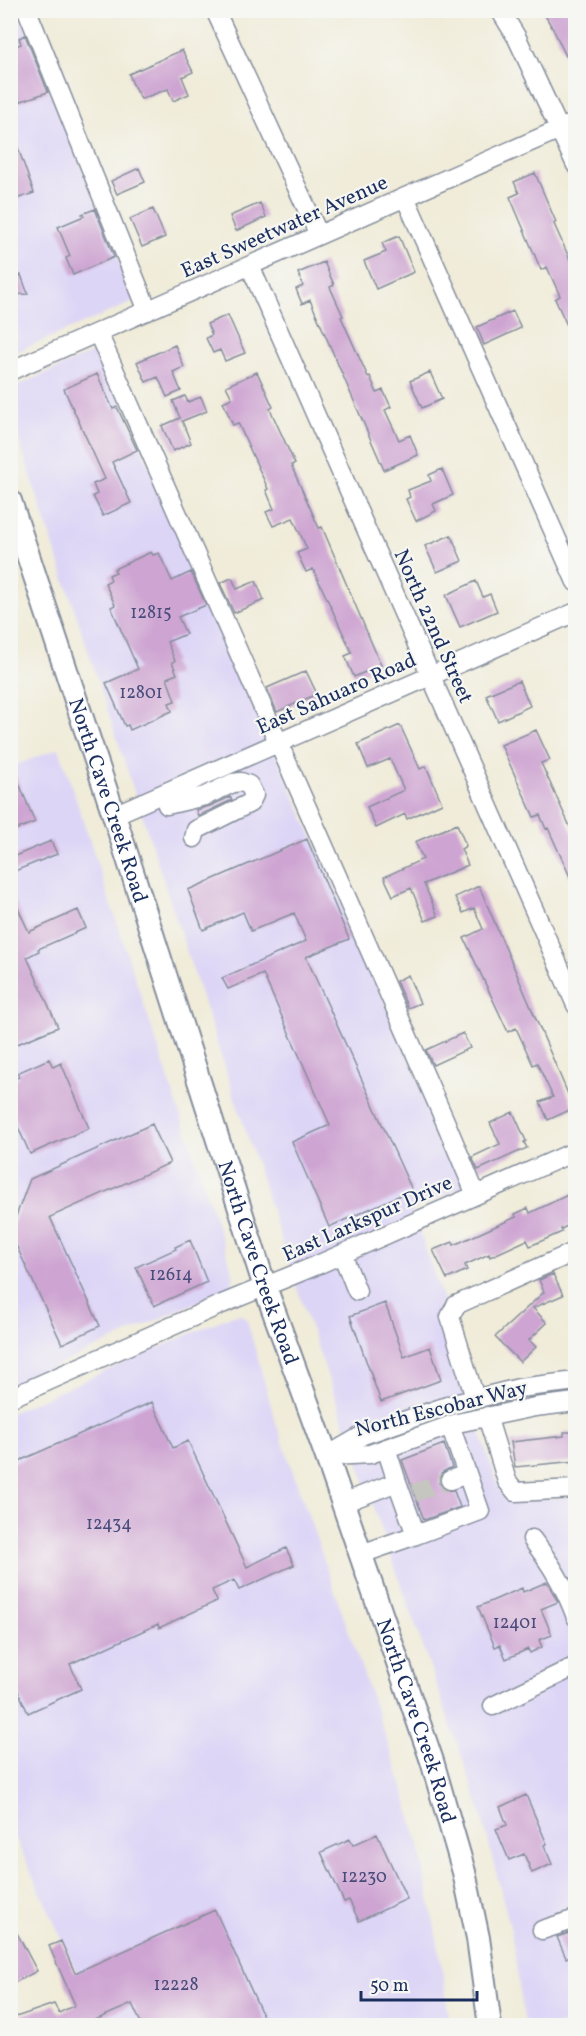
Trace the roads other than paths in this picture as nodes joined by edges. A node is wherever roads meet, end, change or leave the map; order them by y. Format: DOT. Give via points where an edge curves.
graph roads {
  1 [pos="27,10"];
  2 [pos="215,10"];
  3 [pos="500,10"];
  4 [pos="568,126"];
  5 [pos="576,165"];
  6 [pos="405,197"];
  7 [pos="319,235"];
  8 [pos="250,266"];
  9 [pos="148,311"];
  10 [pos="98,333"];
  11 [pos="10,371"];
  12 [pos="10,501"];
  13 [pos="576,582"];
  14 [pos="576,612"];
  15 [pos="432,676"];
  16 [pos="279,743"];
  17 [pos="167,805"];
  18 [pos="114,815"];
  19 [pos="194,838"];
  20 [pos="576,1005"];
  21 [pos="576,1151"];
  22 [pos="476,1195"];
  23 [pos="576,1251"];
  24 [pos="342,1254"];
  25 [pos="265,1287"];
  26 [pos="357,1291"];
  27 [pos="576,1381"];
  28 [pos="10,1398"];
  29 [pos="475,1398"];
  30 [pos="576,1402"];
  31 [pos="487,1416"];
  32 [pos="450,1425"];
  33 [pos="386,1448"];
  34 [pos="327,1456"];
  35 [pos="467,1474"];
  36 [pos="450,1480"];
  37 [pos="576,1489"];
  38 [pos="404,1491"];
  39 [pos="343,1503"];
  40 [pos="416,1535"];
  41 [pos="532,1539"];
  42 [pos="361,1554"];
  43 [pos="576,1617"];
  44 [pos="576,1666"];
  45 [pos="493,1706"];
  46 [pos="576,1919"];
  47 [pos="542,1930"];
  48 [pos="490,2025"];
  1 -- 9 [label="street"];
  2 -- 7 [label="street"];
  3 -- 4 [label="street"];
  4 -- 5 [label="street"];
  4 -- 6 [label="street, East Sweetwater Avenue"];
  6 -- 7 [label="street, East Sweetwater Avenue"];
  6 -- 13 [label="street"];
  7 -- 8 [label="street, East Sweetwater Avenue"];
  8 -- 9 [label="street, East Sweetwater Avenue"];
  8 -- 15 [label="street, North 22nd Street"];
  9 -- 10 [label="street, East Sweetwater Avenue"];
  10 -- 11 [label="street, East Sweetwater Avenue"];
  10 -- 16 [label="street"];
  12 -- 18 [label="main road, North Cave Creek Road"];
  14 -- 15 [label="street, East Sahuaro Road"];
  15 -- 16 [label="street, East Sahuaro Road"];
  15 -- 20 [label="street, North 22nd Street"];
  16 -- 18 [label="street, East Sahuaro Road"];
  16 -- 22 [label="street"];
  17 -- 19 [label="street" via="205,796 233,783 249,785 254,795 250,803 196,830"];
  18 -- 25 [label="main road, North Cave Creek Road"];
  21 -- 22 [label="street, East Larkspur Drive"];
  22 -- 24 [label="street, East Larkspur Drive"];
  23 -- 29 [label="street" via="456,1305 450,1317"];
  24 -- 25 [label="street, East Larkspur Drive"];
  24 -- 26 [label="street"];
  25 -- 28 [label="street, East Larkspur Drive"];
  25 -- 34 [label="main road, North Cave Creek Road"];
  27 -- 29 [label="street, North Escobar Way"];
  29 -- 34 [label="street, North Escobar Way" via="363,1435"];
  30 -- 31 [label="street, North Escobar Way"];
  31 -- 32 [label="street, North Escobar Way"];
  31 -- 37 [label="street" via="507,1481 516,1492"];
  32 -- 33 [label="street, North Escobar Way"];
  32 -- 35 [label="street"];
  33 -- 34 [label="street, North Escobar Way" via="370,1454"];
  33 -- 38 [label="street"];
  34 -- 39 [label="main road, North Cave Creek Road"];
  35 -- 36 [label="street"];
  35 -- 40 [label="street" via="480,1511"];
  38 -- 39 [label="street"];
  38 -- 40 [label="street"];
  39 -- 42 [label="main road, North Cave Creek Road"];
  40 -- 42 [label="street"];
  41 -- 43 [label="street" via="566,1590"];
  42 -- 48 [label="main road, North Cave Creek Road" via="432,1761 464,1872"];
  44 -- 45 [label="street"];
  46 -- 47 [label="street"];
}
